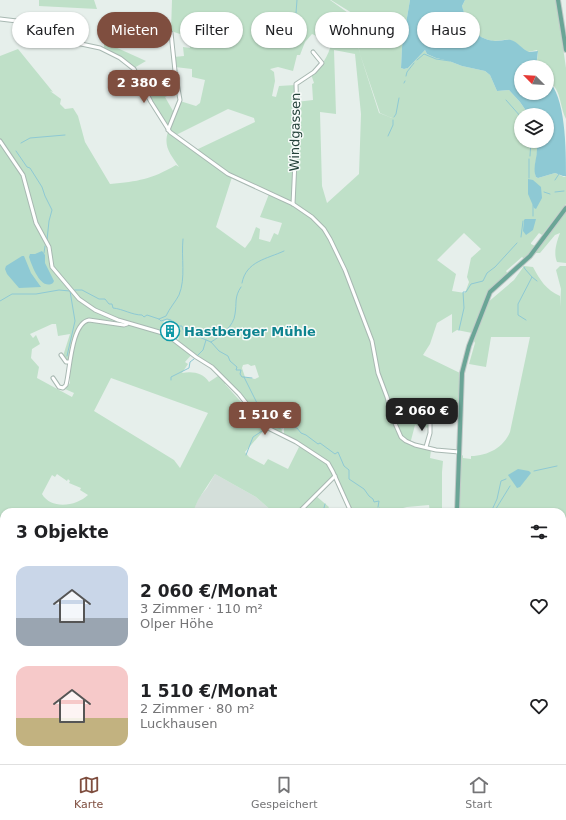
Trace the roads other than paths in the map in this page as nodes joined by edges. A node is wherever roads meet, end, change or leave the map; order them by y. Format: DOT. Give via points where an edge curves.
graph roads {
  1 [pos="558,0"];
  2 [pos="0,19"];
  3 [pos="172,42"];
  4 [pos="566,50"];
  5 [pos="313,52"];
  6 [pos="168,130"];
  7 [pos="1,143"];
  8 [pos="293,204"];
  9 [pos="566,208"];
  10 [pos="128,324"];
  11 [pos="61,355"];
  12 [pos="69,362"];
  13 [pos="53,378"];
  14 [pos="430,419"];
  15 [pos="426,447"];
  16 [pos="459,452"];
  17 [pos="335,476"];
  18 [pos="303,508"];
  19 [pos="349,508"];
  20 [pos="457,508"];
  1 -- 4 [label="main road"];
  2 -- 6 [label="street" via="17,21 67,40 100,48 128,63 136,71"];
  3 -- 6 [label="street" via="180,100"];
  5 -- 8 [label="street, Windgassen" via="322,63 296,84"];
  6 -- 8 [label="street" via="228,174"];
  7 -- 10 [label="street" via="23,175 36,223 49,247 51,264 55,271 84,304"];
  8 -- 15 [label="street" via="324,229 339,257 372,341 380,379 402,439"];
  9 -- 16 [label="main road" via="530,256 490,292 467,351 462,373"];
  10 -- 12 [label="street" via="89,320 83,322 71,350"];
  10 -- 17 [label="street" via="164,333 212,367 267,428 323,459"];
  11 -- 12 [label="street"];
  12 -- 13 [label="street" via="65,386 58,386"];
  14 -- 15 [label="street"];
  15 -- 16 [label="street"];
  16 -- 20 [label="main road"];
  17 -- 18 [label="street"];
  17 -- 19 [label="street"];
}
